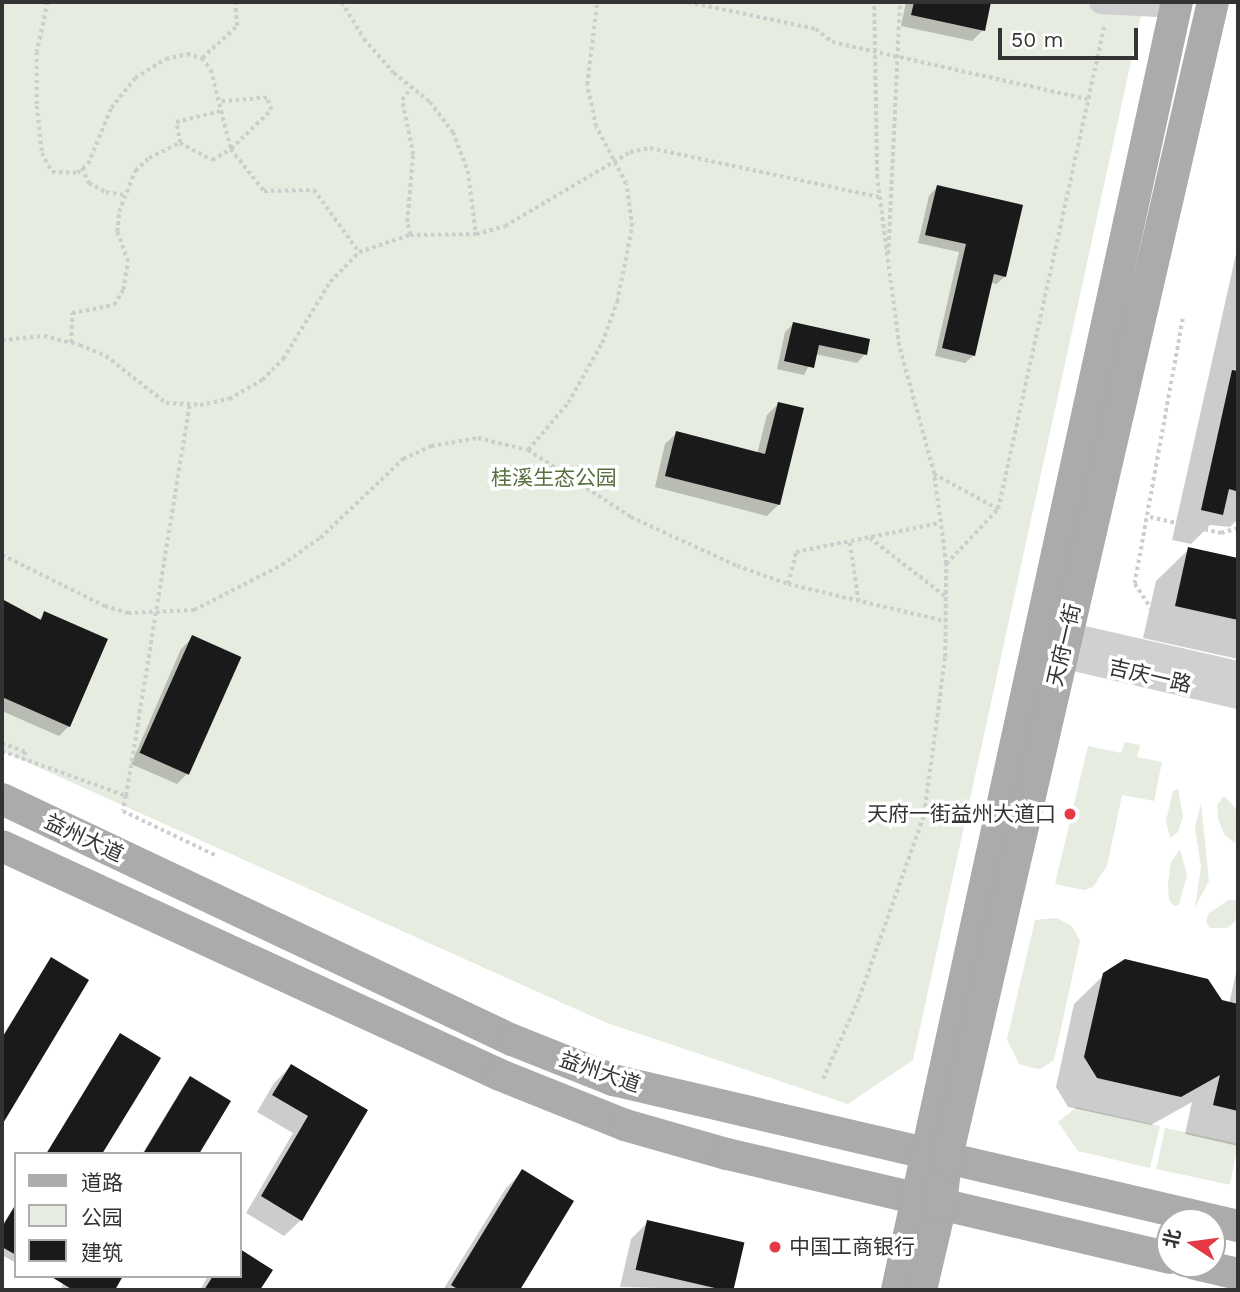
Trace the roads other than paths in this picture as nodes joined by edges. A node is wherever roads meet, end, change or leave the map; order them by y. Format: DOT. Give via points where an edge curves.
graph roads {
  1 [pos="1106,2"];
  2 [pos="1213,2"];
  3 [pos="1176,4"];
  4 [pos="1064,645"];
  5 [pos="1238,673"];
  6 [pos="1238,697"];
  7 [pos="2,799"];
  8 [pos="2,846"];
  9 [pos="935,1158"];
  10 [pos="929,1202"];
  11 [pos="1238,1226"];
  12 [pos="1156,1255"];
  13 [pos="897,1290"];
  14 [pos="921,1290"];
  1 -- 3 [label="street"];
  2 -- 4 [label="main road, 天府一街"];
  3 -- 9 [label="main road, 天府一街"];
  4 -- 5 [label="street, 吉庆一路"];
  4 -- 6 [label="street, 吉庆一路"];
  4 -- 9 [label="main road, 天府一街"];
  7 -- 9 [label="main road, 益州大道" via="512,1040 613,1080"];
  8 -- 10 [label="main road, 益州大道" via="575,1107 727,1154"];
  9 -- 10 [label="main road, 天府一街"];
  9 -- 11 [label="main road, 益州大道"];
  10 -- 12 [label="main road, 益州大道"];
  10 -- 13 [label="main road, 天府一街"];
  10 -- 14 [label="main road, 天府一街"];
}
